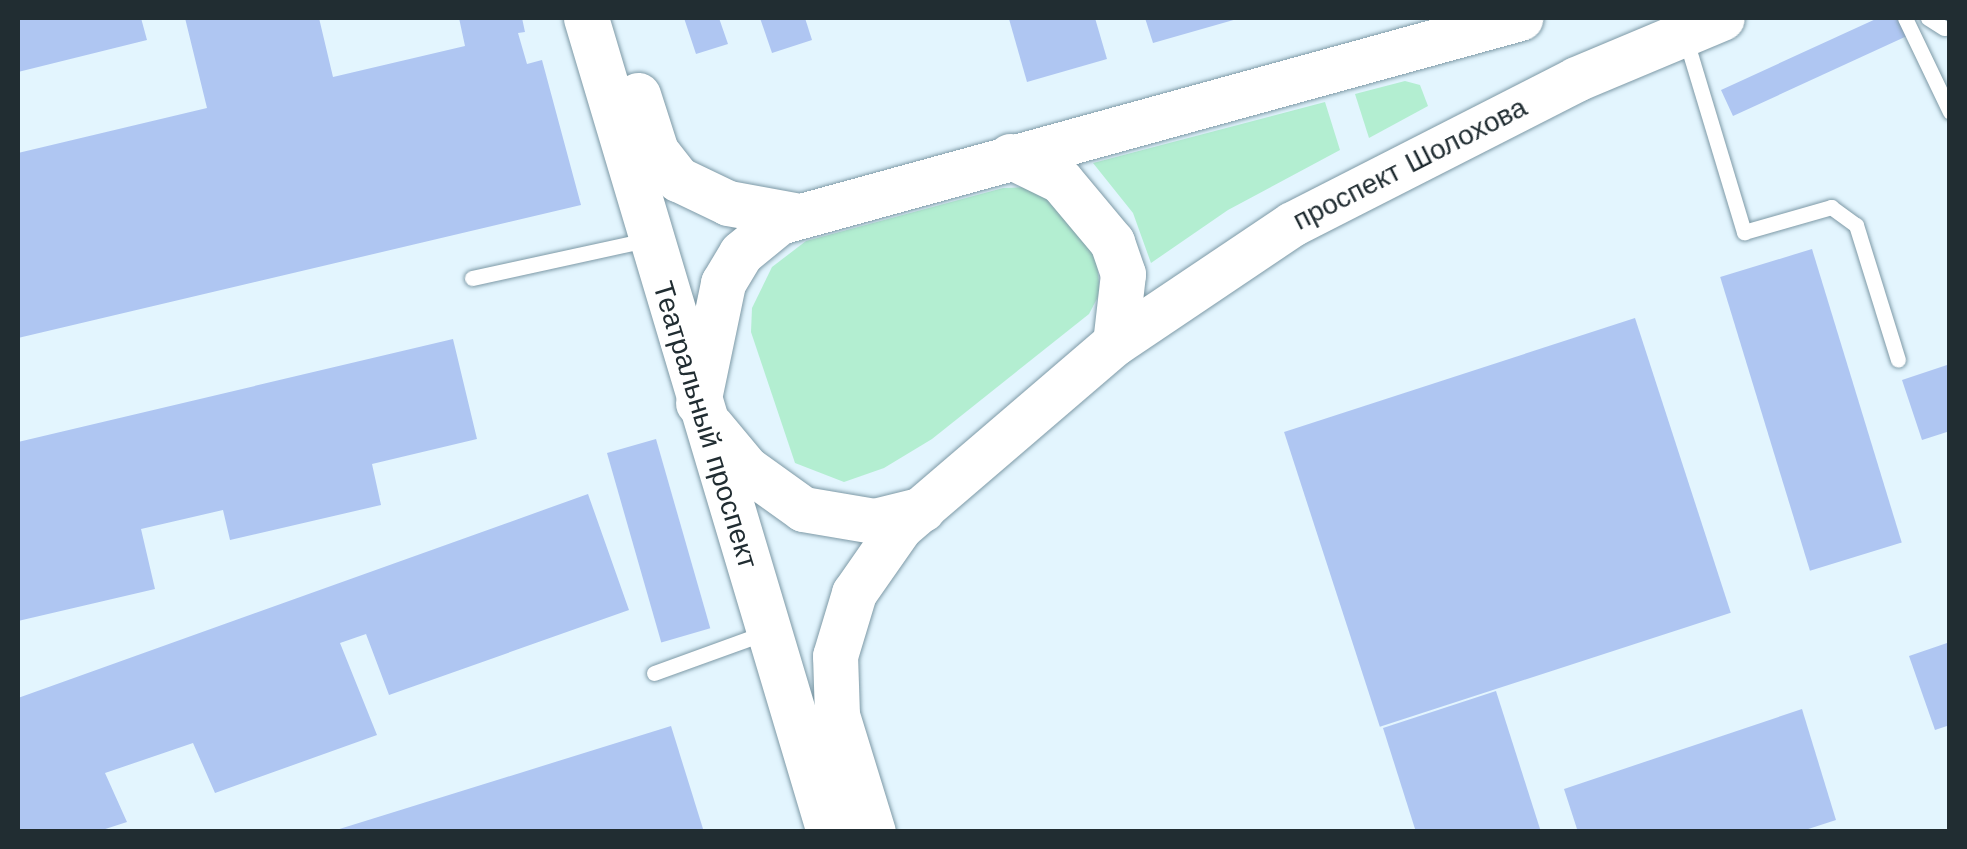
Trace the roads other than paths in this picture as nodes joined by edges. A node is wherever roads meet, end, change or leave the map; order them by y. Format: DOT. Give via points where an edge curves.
graph roads {
  1 [pos="586,18"];
  2 [pos="615,18"];
  3 [pos="1520,18"];
  4 [pos="1905,18"];
  5 [pos="1928,18"];
  6 [pos="1703,24"];
  7 [pos="1944,28"];
  8 [pos="1950,112"];
  9 [pos="1010,156"];
  10 [pos="795,215"];
  11 [pos="650,240"];
  12 [pos="472,278"];
  13 [pos="1115,342"];
  14 [pos="1898,360"];
  15 [pos="700,409"];
  16 [pos="923,509"];
  17 [pos="766,632"];
  18 [pos="654,673"];
  19 [pos="829,832"];
  20 [pos="873,832"];
  1 -- 11 [label="main road, Театральный проспект"];
  2 -- 10 [label="main road" via="666,166 712,198"];
  3 -- 9 [label="main road"];
  4 -- 8 [label="lane"];
  5 -- 7 [label="lane"];
  6 -- 13 [label="main road, проспект Шолохова" via="1307,216"];
  6 -- 14 [label="lane" via="1744,232 1830,207 1856,224"];
  9 -- 10 [label="main road"];
  9 -- 13 [label="main road" via="1061,181 1112,242 1123,274"];
  10 -- 15 [label="main road" via="741,253 723,283"];
  11 -- 12 [label="lane"];
  11 -- 15 [label="main road, Театральный проспект"];
  13 -- 16 [label="main road, проспект Шолохова"];
  15 -- 16 [label="main road" via="746,468 803,510 874,520"];
  15 -- 17 [label="main road, Театральный проспект"];
  16 -- 20 [label="main road" via="866,572 835,656 837,715"];
  17 -- 18 [label="lane"];
  17 -- 19 [label="main road, Театральный проспект"];
}
